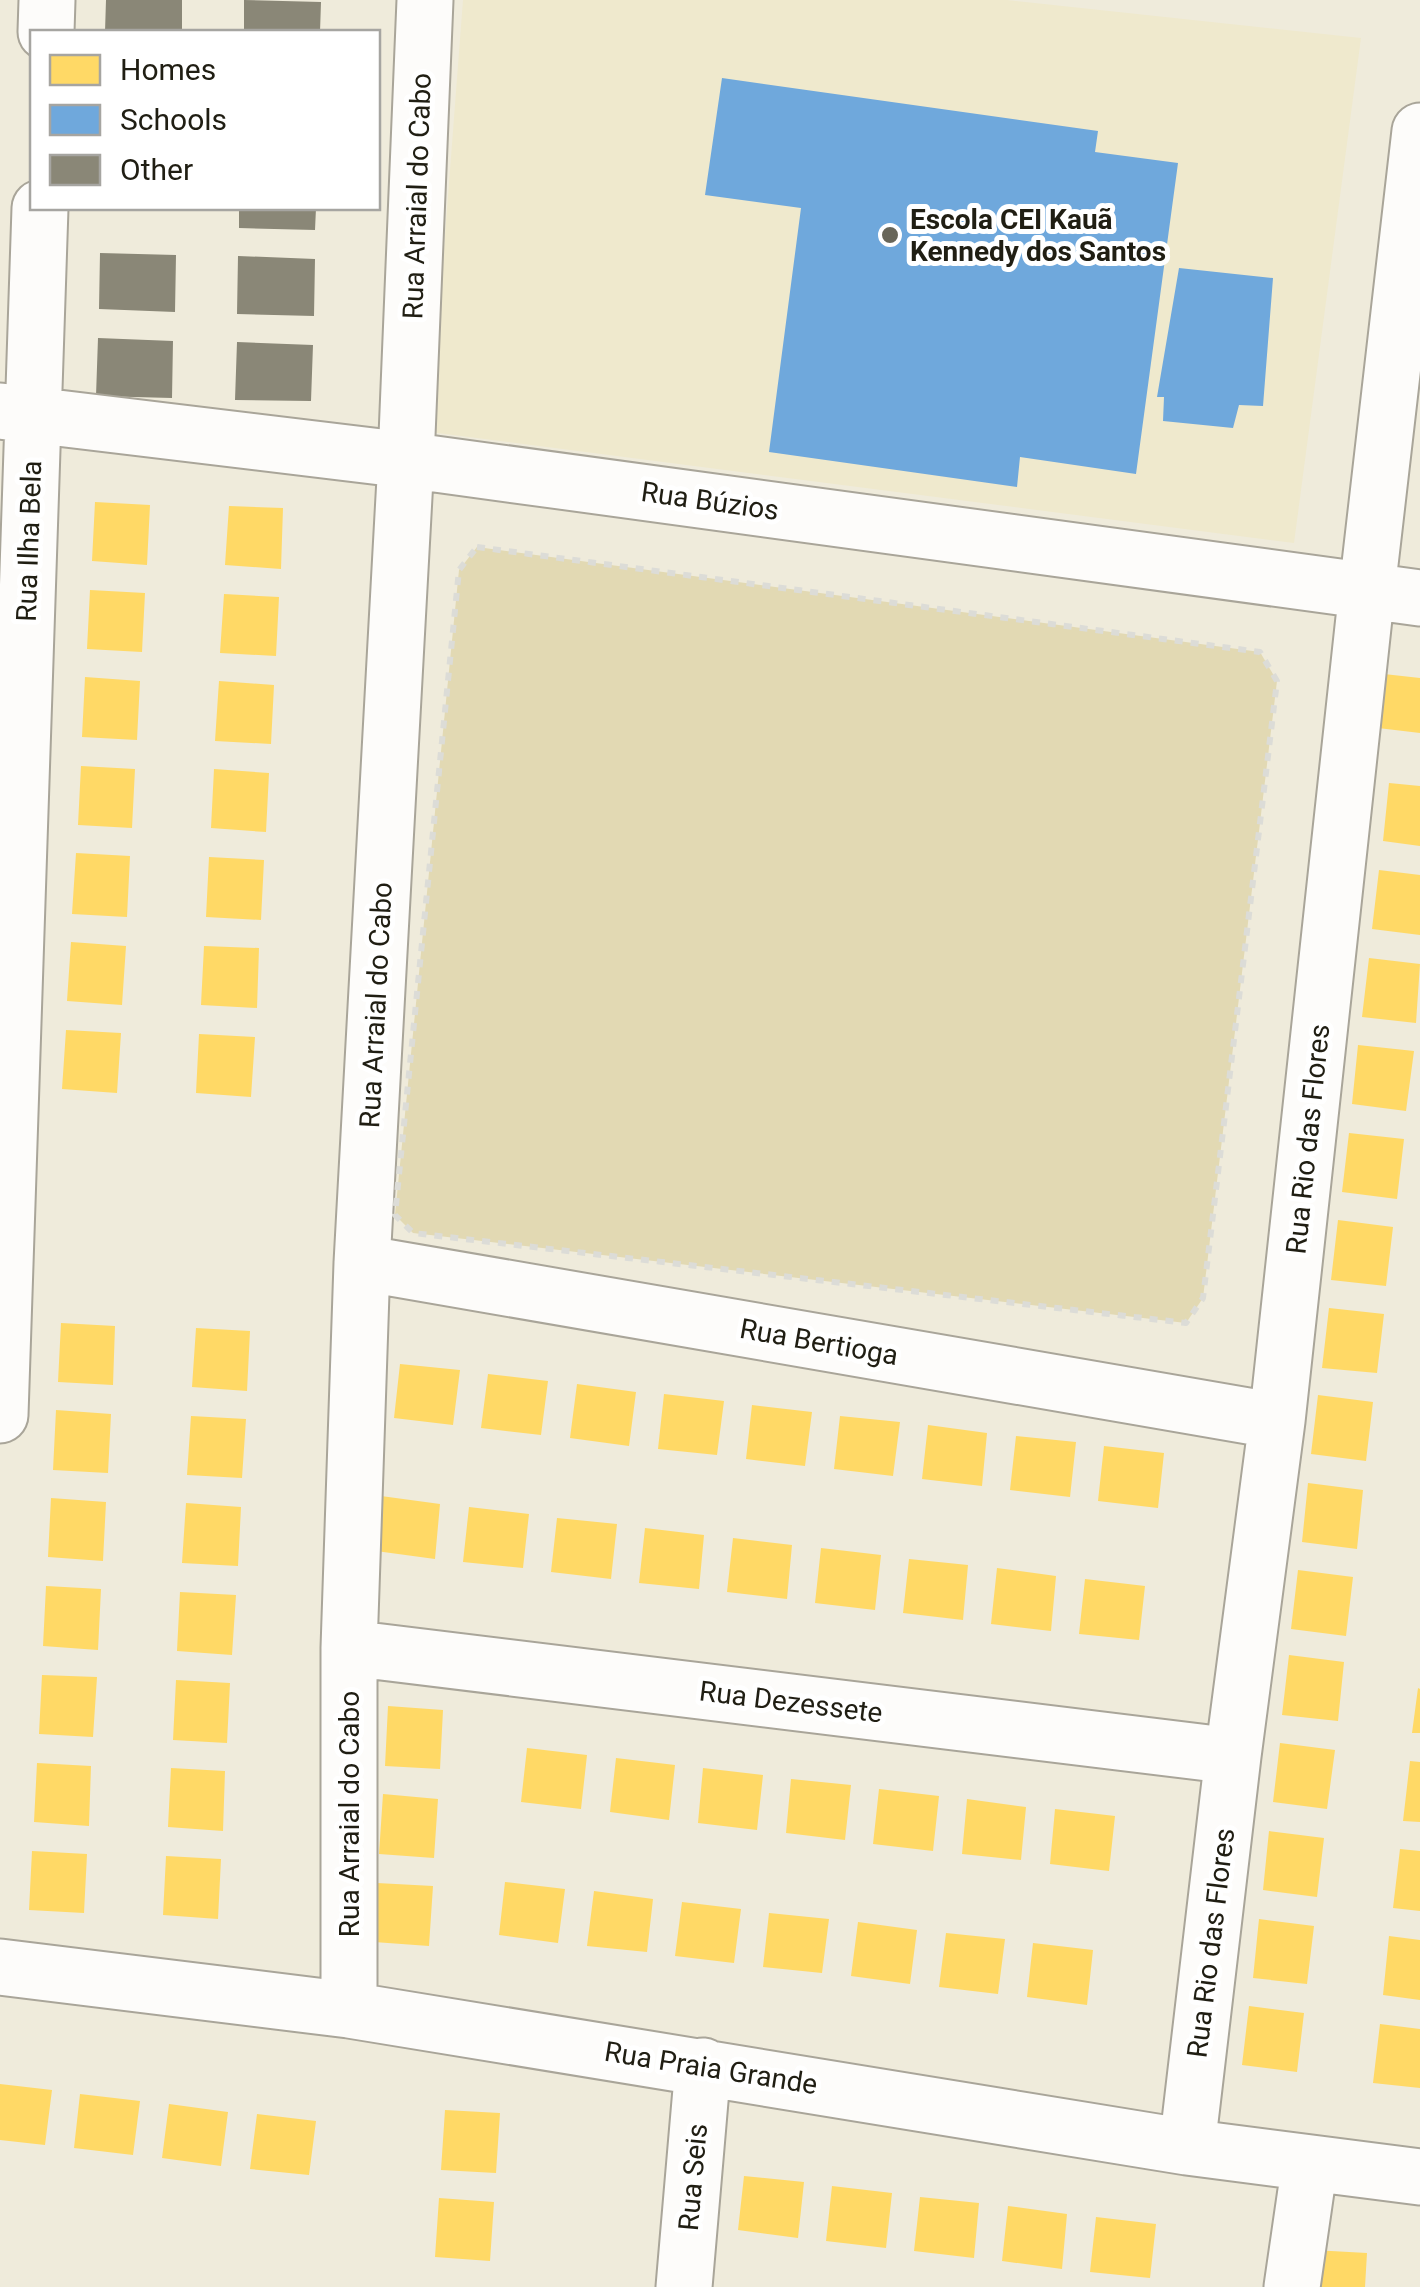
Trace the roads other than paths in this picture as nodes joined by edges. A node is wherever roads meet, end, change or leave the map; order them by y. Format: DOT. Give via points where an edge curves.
graph roads {
  1 [pos="47,0"];
  2 [pos="425,0"];
  3 [pos="46,30"];
  4 [pos="1420,130"];
  5 [pos="40,210"];
  6 [pos="16,412"];
  7 [pos="406,460"];
  8 [pos="1367,590"];
  9 [pos="1420,598"];
  10 [pos="362,1263"];
  11 [pos="0,1414"];
  12 [pos="1277,1420"];
  13 [pos="349,1648"];
  14 [pos="1234,1756"];
  15 [pos="0,1968"];
  16 [pos="349,2010"];
  17 [pos="702,2066"];
  18 [pos="1187,2147"];
  19 [pos="1310,2164"];
  20 [pos="1420,2176"];
  21 [pos="684,2287"];
  22 [pos="1292,2287"];
  1 -- 3 [label="street"];
  2 -- 7 [label="street, Rua Arraial do Cabo"];
  4 -- 8 [label="street, Rua Rio das Flores"];
  5 -- 6 [label="street, Rua Ilha Bela"];
  6 -- 7 [label="street, Rua Búzios"];
  6 -- 11 [label="street, Rua Ilha Bela"];
  7 -- 8 [label="street, Rua Búzios"];
  7 -- 10 [label="street, Rua Arraial do Cabo"];
  8 -- 9 [label="street, Rua Búzios"];
  8 -- 12 [label="street, Rua Rio das Flores"];
  10 -- 12 [label="street, Rua Bertioga"];
  10 -- 13 [label="street, Rua Arraial do Cabo"];
  12 -- 14 [label="street, Rua Rio das Flores"];
  13 -- 14 [label="street, Rua Dezessete"];
  13 -- 16 [label="street, Rua Arraial do Cabo"];
  14 -- 18 [label="street, Rua Rio das Flores"];
  15 -- 16 [label="street, Rua Praia Grande"];
  16 -- 17 [label="street, Rua Praia Grande"];
  17 -- 18 [label="street, Rua Praia Grande"];
  17 -- 21 [label="street, Rua Seis"];
  18 -- 19 [label="street, Rua Praia Grande"];
  19 -- 20 [label="street, Rua Praia Grande"];
  19 -- 22 [label="street"];
}
